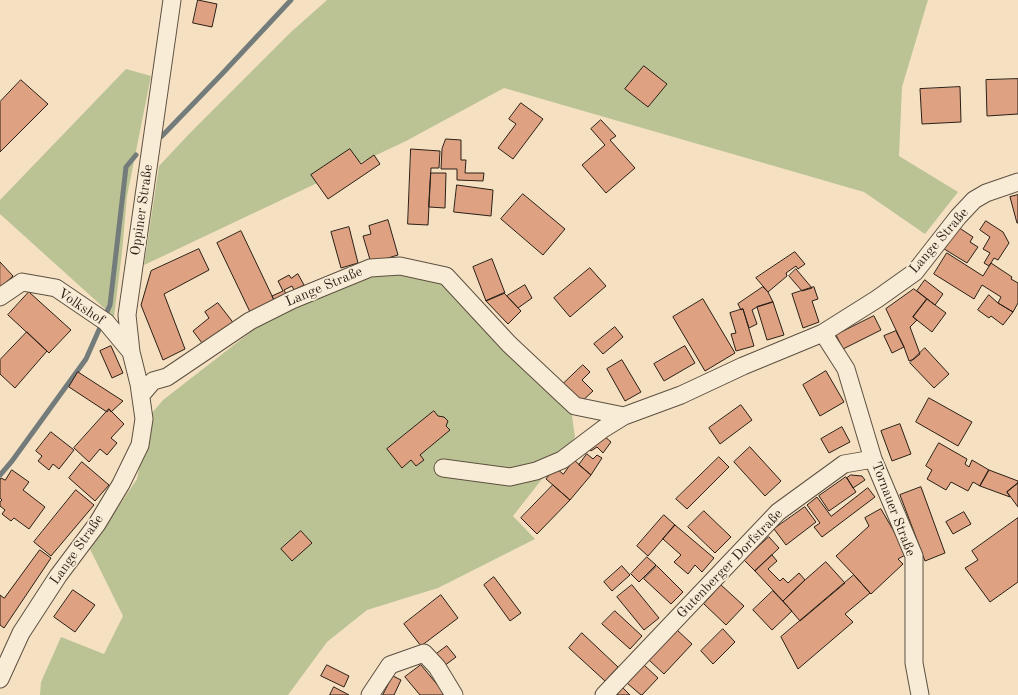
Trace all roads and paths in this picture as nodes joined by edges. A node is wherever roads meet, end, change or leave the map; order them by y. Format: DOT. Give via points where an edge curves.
graph roads {
  1 [pos="172,0"];
  2 [pos="1018,182"];
  3 [pos="0,297"];
  4 [pos="823,333"];
  5 [pos="131,352"];
  6 [pos="141,395"];
  7 [pos="624,416"];
  8 [pos="144,418"];
  9 [pos="873,459"];
  10 [pos="443,468"];
  11 [pos="1,672"];
  12 [pos="370,695"];
  13 [pos="454,695"];
  14 [pos="604,695"];
  15 [pos="920,695"];
  1 -- 5 [label="street, Oppiner Straße" via="127,315"];
  2 -- 4 [label="street, Lange Straße" via="974,200 915,272"];
  3 -- 5 [label="street, Volkshof" via="22,282 56,288 106,322"];
  4 -- 7 [label="street, Lange Straße" via="681,395"];
  4 -- 9 [label="street, Tornauer Straße" via="846,369"];
  5 -- 6 [label="street, Oppiner Straße"];
  6 -- 7 [label="street, Lange Straße" via="153,381 167,377 250,321 292,300 370,268 400,266 446,276 510,344 576,406"];
  6 -- 8 [label="street, Oppiner Straße"];
  7 -- 10 [label="street, Lange Straße" via="602,429 562,460 536,471 510,477"];
  8 -- 11 [label="street, Lange Straße" via="140,445 121,484 97,524 58,576 21,633"];
  9 -- 14 [label="street, Gutenberger Dorfstraße" via="844,464 778,512"];
  9 -- 15 [label="street, Tornauer Straße" via="914,556 914,663"];
  12 -- 13 [label="street" via="390,665 424,653 437,667"];
}
